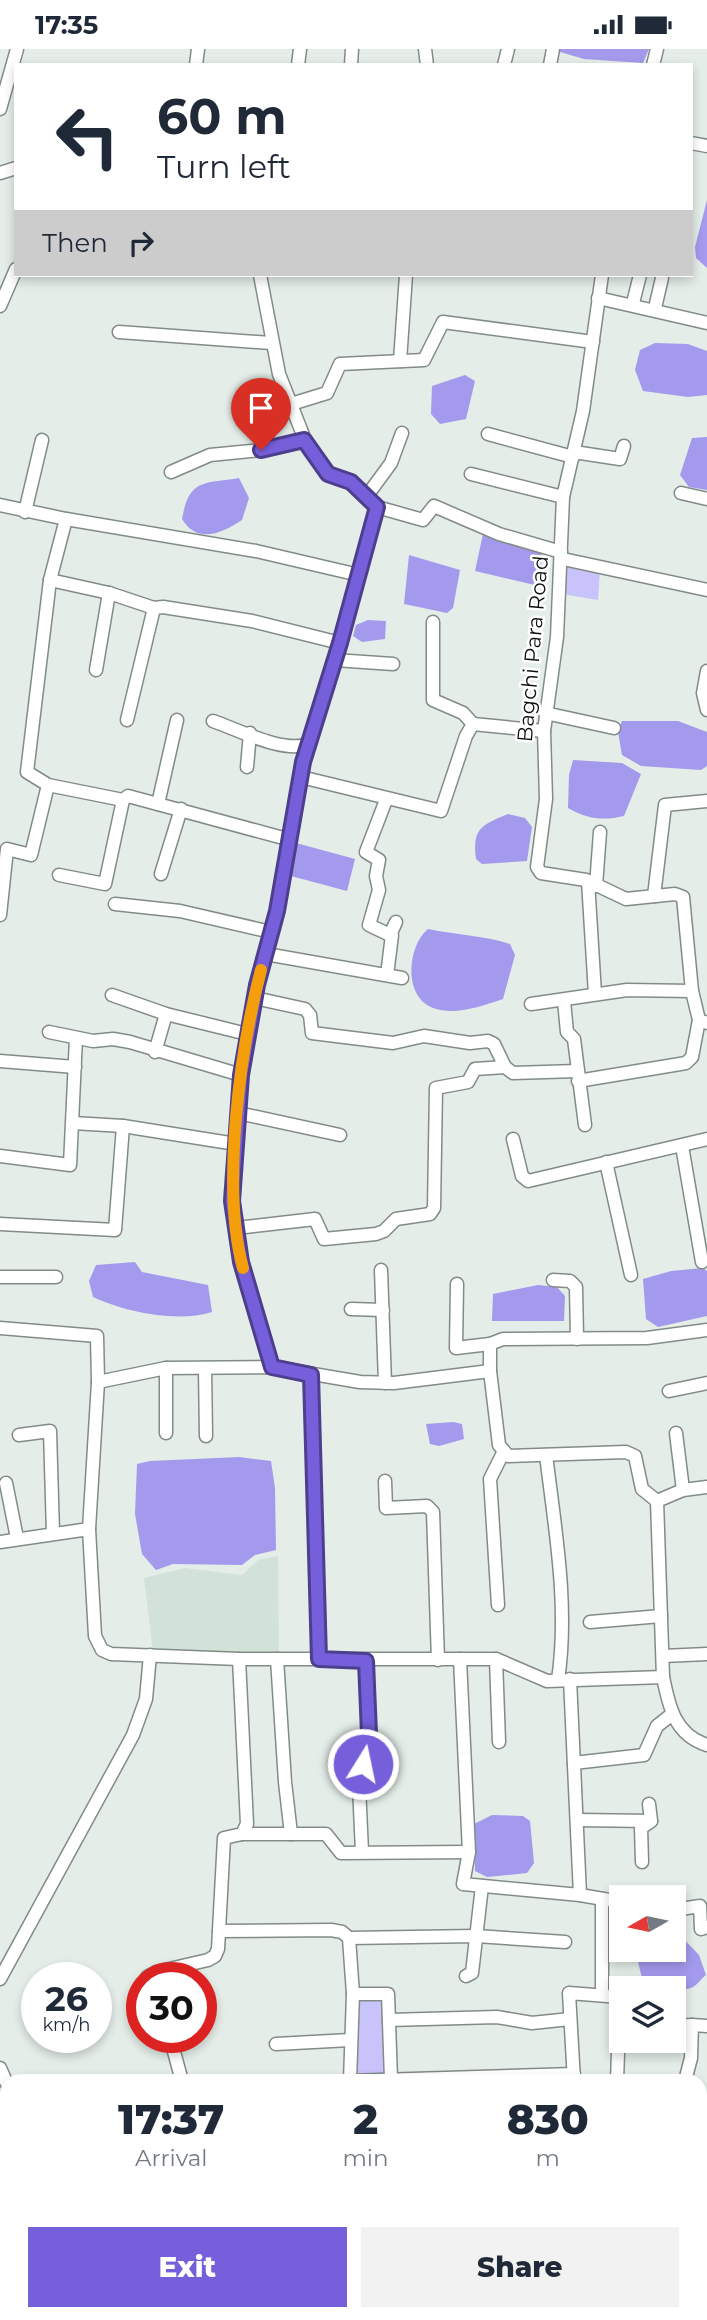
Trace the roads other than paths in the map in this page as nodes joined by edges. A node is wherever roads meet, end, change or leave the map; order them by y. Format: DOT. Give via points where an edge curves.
graph roads {
  1 [pos="17,49"];
  2 [pos="0,109"];
  3 [pos="14,274"];
  4 [pos="260,277"];
  5 [pos="406,277"];
  6 [pos="602,277"];
  7 [pos="640,277"];
  8 [pos="662,278"];
  9 [pos="598,298"];
  10 [pos="633,303"];
  11 [pos="0,306"];
  12 [pos="655,308"];
  13 [pos="707,323"];
  14 [pos="119,332"];
  15 [pos="593,342"];
  16 [pos="271,343"];
  17 [pos="400,361"];
  18 [pos="288,405"];
  19 [pos="402,433"];
  20 [pos="488,434"];
  21 [pos="42,440"];
  22 [pos="304,440"];
  23 [pos="624,446"];
  24 [pos="573,454"];
  25 [pos="171,472"];
  26 [pos="471,474"];
  27 [pos="681,493"];
  28 [pos="366,497"];
  29 [pos="563,497"];
  30 [pos="707,499"];
  31 [pos="0,505"];
  32 [pos="377,507"];
  33 [pos="25,512"];
  34 [pos="66,519"];
  35 [pos="562,555"];
  36 [pos="359,575"];
  37 [pos="50,580"];
  38 [pos="707,590"];
  39 [pos="109,593"];
  40 [pos="154,608"];
  41 [pos="433,622"];
  42 [pos="340,643"];
  43 [pos="335,660"];
  44 [pos="393,664"];
  45 [pos="96,670"];
  46 [pos="707,671"];
  47 [pos="707,711"];
  48 [pos="545,713"];
  49 [pos="127,720"];
  50 [pos="177,720"];
  51 [pos="214,721"];
  52 [pos="473,724"];
  53 [pos="614,728"];
  54 [pos="544,730"];
  55 [pos="250,733"];
  56 [pos="310,743"];
  57 [pos="247,767"];
  58 [pos="301,777"];
  59 [pos="48,785"];
  60 [pos="123,800"];
  61 [pos="386,800"];
  62 [pos="707,801"];
  63 [pos="158,804"];
  64 [pos="181,809"];
  65 [pos="600,832"];
  66 [pos="287,839"];
  67 [pos="4,849"];
  68 [pos="161,874"];
  69 [pos="59,876"];
  70 [pos="592,884"];
  71 [pos="654,896"];
  72 [pos="115,904"];
  73 [pos="0,915"];
  74 [pos="271,932"];
  75 [pos="266,954"];
  76 [pos="387,975"];
  77 [pos="402,978"];
  78 [pos="692,991"];
  79 [pos="596,993"];
  80 [pos="112,995"];
  81 [pos="255,998"];
  82 [pos="564,1001"];
  83 [pos="531,1004"];
  84 [pos="166,1014"];
  85 [pos="703,1021"];
  86 [pos="49,1032"];
  87 [pos="247,1034"];
  88 [pos="76,1038"];
  89 [pos="155,1052"];
  90 [pos="0,1061"];
  91 [pos="75,1067"];
  92 [pos="505,1067"];
  93 [pos="241,1075"];
  94 [pos="578,1076"];
  95 [pos="238,1114"];
  96 [pos="73,1123"];
  97 [pos="585,1125"];
  98 [pos="124,1126"];
  99 [pos="340,1135"];
  100 [pos="513,1139"];
  101 [pos="707,1139"];
  102 [pos="236,1144"];
  103 [pos="682,1146"];
  104 [pos="0,1156"];
  105 [pos="606,1162"];
  106 [pos="0,1224"];
  107 [pos="237,1228"];
  108 [pos="702,1262"];
  109 [pos="381,1270"];
  110 [pos="631,1275"];
  111 [pos="0,1277"];
  112 [pos="56,1277"];
  113 [pos="553,1280"];
  114 [pos="457,1284"];
  115 [pos="351,1309"];
  116 [pos="383,1310"];
  117 [pos="0,1328"];
  118 [pos="707,1329"];
  119 [pos="577,1339"];
  120 [pos="490,1344"];
  121 [pos="272,1367"];
  122 [pos="166,1368"];
  123 [pos="205,1369"];
  124 [pos="490,1371"];
  125 [pos="311,1375"];
  126 [pos="98,1383"];
  127 [pos="385,1383"];
  128 [pos="707,1383"];
  129 [pos="669,1391"];
  130 [pos="166,1433"];
  131 [pos="676,1433"];
  132 [pos="19,1434"];
  133 [pos="206,1437"];
  134 [pos="504,1451"];
  135 [pos="546,1455"];
  136 [pos="385,1481"];
  137 [pos="6,1483"];
  138 [pos="707,1487"];
  139 [pos="683,1490"];
  140 [pos="657,1501"];
  141 [pos="89,1529"];
  142 [pos="52,1533"];
  143 [pos="17,1538"];
  144 [pos="0,1542"];
  145 [pos="498,1605"];
  146 [pos="661,1616"];
  147 [pos="590,1622"];
  148 [pos="707,1654"];
  149 [pos="150,1655"];
  150 [pos="663,1656"];
  151 [pos="277,1658"];
  152 [pos="239,1659"];
  153 [pos="319,1659"];
  154 [pos="460,1659"];
  155 [pos="496,1659"];
  156 [pos="438,1660"];
  157 [pos="366,1661"];
  158 [pos="663,1677"];
  159 [pos="564,1679"];
  160 [pos="671,1715"];
  161 [pos="499,1742"];
  162 [pos="707,1745"];
  163 [pos="574,1763"];
  164 [pos="649,1804"];
  165 [pos="577,1820"];
  166 [pos="650,1821"];
  167 [pos="242,1834"];
  168 [pos="291,1834"];
  169 [pos="362,1852"];
  170 [pos="469,1852"];
  171 [pos="642,1862"];
  172 [pos="482,1885"];
  173 [pos="580,1895"];
  174 [pos="602,1899"];
  175 [pos="609,1900"];
  176 [pos="686,1908"];
  177 [pos="707,1927"];
  178 [pos="219,1931"];
  179 [pos="476,1936"];
  180 [pos="349,1938"];
  181 [pos="565,1942"];
  182 [pos="193,1962"];
  183 [pos="466,1976"];
  184 [pos="0,1979"];
  185 [pos="353,1994"];
  186 [pos="602,1995"];
  187 [pos="609,1996"];
  188 [pos="570,2019"];
  189 [pos="389,2021"];
  190 [pos="686,2025"];
  191 [pos="692,2025"];
  192 [pos="707,2026"];
  193 [pos="350,2040"];
  194 [pos="276,2045"];
  195 [pos="174,2053"];
  196 [pos="619,2053"];
  197 [pos="180,2074"];
  198 [pos="349,2074"];
  199 [pos="391,2074"];
  200 [pos="574,2074"];
  201 [pos="618,2074"];
  202 [pos="687,2074"];
  1 -- 2 [label="street"];
  3 -- 11 [label="street"];
  4 -- 16 [label="street"];
  5 -- 17 [label="street"];
  6 -- 9 [label="street, Bagchi Para Road"];
  7 -- 10 [label="street"];
  8 -- 12 [label="street"];
  9 -- 10 [label="street"];
  9 -- 15 [label="street, Bagchi Para Road"];
  10 -- 12 [label="street"];
  12 -- 13 [label="street"];
  14 -- 16 [label="street"];
  15 -- 17 [label="street" via="443,322 424,360"];
  15 -- 24 [label="street, Bagchi Para Road"];
  16 -- 18 [label="street"];
  17 -- 18 [label="street" via="340,365 327,393"];
  18 -- 22 [label="street"];
  19 -- 28 [label="street" via="391,463"];
  20 -- 24 [label="street"];
  21 -- 33 [label="street"];
  22 -- 25 [label="street" via="210,455"];
  22 -- 28 [label="street" via="328,474 351,482"];
  23 -- 24 [label="street" via="620,459"];
  24 -- 29 [label="street, Bagchi Para Road"];
  26 -- 29 [label="street"];
  27 -- 30 [label="street"];
  28 -- 32 [label="street"];
  29 -- 35 [label="street, Bagchi Para Road"];
  31 -- 33 [label="street"];
  32 -- 35 [label="street" via="423,520 434,506"];
  32 -- 36 [label="street"];
  33 -- 34 [label="street"];
  34 -- 36 [label="street" via="256,551"];
  34 -- 37 [label="street"];
  35 -- 38 [label="street"];
  35 -- 48 [label="street, Bagchi Para Road" via="557,637"];
  36 -- 42 [label="street"];
  37 -- 39 [label="street"];
  37 -- 59 [label="street" via="27,769 29,775"];
  39 -- 40 [label="street"];
  39 -- 45 [label="street"];
  40 -- 42 [label="street" via="252,621"];
  40 -- 49 [label="street"];
  41 -- 52 [label="street" via="433,700 463,713"];
  42 -- 43 [label="street"];
  43 -- 44 [label="street"];
  43 -- 56 [label="street"];
  46 -- 47 [label="street" via="703,693"];
  48 -- 53 [label="street"];
  48 -- 54 [label="street, Bagchi Para Road"];
  50 -- 63 [label="street"];
  51 -- 55 [label="street"];
  52 -- 54 [label="street"];
  52 -- 61 [label="street" via="444,809 437,812"];
  54 -- 70 [label="street, Bagchi Para Road" via="546,799 538,871"];
  55 -- 56 [label="street" via="274,744 301,748"];
  55 -- 57 [label="street"];
  56 -- 58 [label="street"];
  58 -- 61 [label="street"];
  58 -- 66 [label="street"];
  59 -- 60 [label="street"];
  59 -- 67 [label="street" via="31,855"];
  60 -- 63 [label="street" via="128,796"];
  60 -- 69 [label="street" via="105,884"];
  61 -- 76 [label="street" via="366,853 380,860 379,890 369,925 394,929"];
  62 -- 71 [label="street" via="665,805"];
  63 -- 64 [label="street"];
  64 -- 66 [label="street"];
  64 -- 68 [label="street"];
  65 -- 70 [label="street"];
  66 -- 74 [label="street"];
  67 -- 73 [label="street"];
  70 -- 71 [label="street, Bagchi Para Road" via="626,899"];
  70 -- 79 [label="street"];
  71 -- 78 [label="street, Bagchi Para Road" via="683,897"];
  72 -- 74 [label="street" via="180,911"];
  74 -- 75 [label="street"];
  75 -- 76 [label="street"];
  75 -- 81 [label="street"];
  76 -- 77 [label="street"];
  78 -- 79 [label="street"];
  78 -- 85 [label="street, Bagchi Para Road"];
  79 -- 82 [label="street"];
  80 -- 84 [label="street"];
  81 -- 87 [label="street"];
  81 -- 92 [label="street" via="305,1009 312,1033 393,1044 424,1036 491,1042"];
  82 -- 83 [label="street"];
  82 -- 94 [label="street"];
  84 -- 87 [label="street"];
  84 -- 89 [label="street"];
  85 -- 94 [label="street" via="686,1063"];
  86 -- 88 [label="street"];
  87 -- 93 [label="street"];
  88 -- 89 [label="street" via="113,1039"];
  88 -- 91 [label="street"];
  89 -- 93 [label="street"];
  90 -- 91 [label="street"];
  91 -- 96 [label="street"];
  92 -- 94 [label="street" via="523,1075"];
  92 -- 107 [label="street" via="475,1069 468,1082 436,1087 435,1207 430,1214 396,1219 376,1234 324,1239 315,1219"];
  93 -- 95 [label="street"];
  94 -- 97 [label="street"];
  95 -- 99 [label="street"];
  95 -- 102 [label="street"];
  96 -- 98 [label="street"];
  96 -- 104 [label="street" via="70,1165"];
  98 -- 102 [label="street"];
  98 -- 106 [label="street" via="115,1230"];
  100 -- 105 [label="street" via="524,1181"];
  101 -- 103 [label="street"];
  102 -- 107 [label="street" via="232,1201"];
  103 -- 105 [label="street"];
  103 -- 108 [label="street"];
  105 -- 110 [label="street"];
  107 -- 121 [label="street" via="241,1262"];
  109 -- 116 [label="street"];
  111 -- 112 [label="street"];
  113 -- 119 [label="street" via="570,1281 576,1287"];
  114 -- 120 [label="street" via="456,1348"];
  115 -- 116 [label="street"];
  116 -- 127 [label="street"];
  117 -- 126 [label="street" via="97,1336"];
  118 -- 119 [label="street" via="667,1337"];
  119 -- 120 [label="street" via="543,1336"];
  120 -- 124 [label="street"];
  121 -- 123 [label="street"];
  121 -- 125 [label="street"];
  122 -- 123 [label="street"];
  122 -- 126 [label="street"];
  122 -- 130 [label="street"];
  123 -- 133 [label="street"];
  124 -- 127 [label="street"];
  124 -- 134 [label="street" via="499,1445"];
  125 -- 127 [label="street"];
  125 -- 153 [label="street"];
  126 -- 141 [label="street"];
  128 -- 129 [label="street"];
  131 -- 139 [label="street"];
  132 -- 142 [label="street" via="50,1431"];
  134 -- 135 [label="street" via="508,1456"];
  134 -- 145 [label="street" via="490,1479"];
  135 -- 140 [label="street" via="631,1453 642,1489"];
  135 -- 159 [label="street" via="560,1582"];
  136 -- 156 [label="street" via="386,1508 427,1506 432,1512"];
  137 -- 143 [label="street"];
  138 -- 139 [label="street"];
  139 -- 140 [label="street"];
  140 -- 146 [label="street"];
  141 -- 142 [label="street"];
  141 -- 149 [label="street" via="97,1644 111,1654"];
  142 -- 143 [label="street"];
  143 -- 144 [label="street"];
  146 -- 147 [label="street"];
  146 -- 150 [label="street"];
  148 -- 150 [label="street"];
  149 -- 152 [label="street"];
  149 -- 184 [label="street" via="146,1699 133,1735"];
  150 -- 158 [label="street"];
  151 -- 152 [label="street"];
  151 -- 153 [label="street"];
  151 -- 168 [label="street"];
  152 -- 167 [label="street" via="247,1824"];
  153 -- 157 [label="street"];
  154 -- 155 [label="street"];
  154 -- 156 [label="street"];
  154 -- 170 [label="street"];
  155 -- 159 [label="street" via="547,1681"];
  155 -- 161 [label="street"];
  156 -- 157 [label="street"];
  157 -- 169 [label="street" via="369,1734 359,1786"];
  158 -- 159 [label="street"];
  158 -- 160 [label="street"];
  159 -- 163 [label="street"];
  160 -- 162 [label="street" via="692,1740"];
  160 -- 163 [label="street" via="657,1725 643,1755"];
  163 -- 165 [label="street"];
  164 -- 166 [label="street"];
  165 -- 166 [label="street"];
  165 -- 173 [label="street"];
  166 -- 171 [label="street" via="641,1828"];
  167 -- 168 [label="street"];
  167 -- 178 [label="street" via="224,1838"];
  168 -- 169 [label="street" via="326,1834 338,1852"];
  169 -- 170 [label="street"];
  170 -- 172 [label="street" via="463,1884"];
  172 -- 173 [label="street"];
  172 -- 179 [label="street"];
  173 -- 174 [label="street"];
  174 -- 175 [label="street"];
  174 -- 186 [label="street"];
  176 -- 177 [label="street" via="700,1906 701,1929"];
  178 -- 180 [label="street" via="331,1930"];
  178 -- 182 [label="street" via="215,1956"];
  179 -- 180 [label="street"];
  179 -- 181 [label="street"];
  179 -- 183 [label="street" via="472,1973"];
  180 -- 185 [label="street"];
  185 -- 189 [label="street" via="388,1994"];
  185 -- 193 [label="street"];
  186 -- 187 [label="street"];
  186 -- 188 [label="street" via="569,1993"];
  188 -- 189 [label="street" via="532,2023 497,2017"];
  188 -- 200 [label="street"];
  189 -- 199 [label="street"];
  190 -- 191 [label="street"];
  191 -- 192 [label="street"];
  191 -- 202 [label="street"];
  193 -- 194 [label="street"];
  193 -- 198 [label="street"];
  195 -- 197 [label="street"];
  196 -- 201 [label="street"];
}
